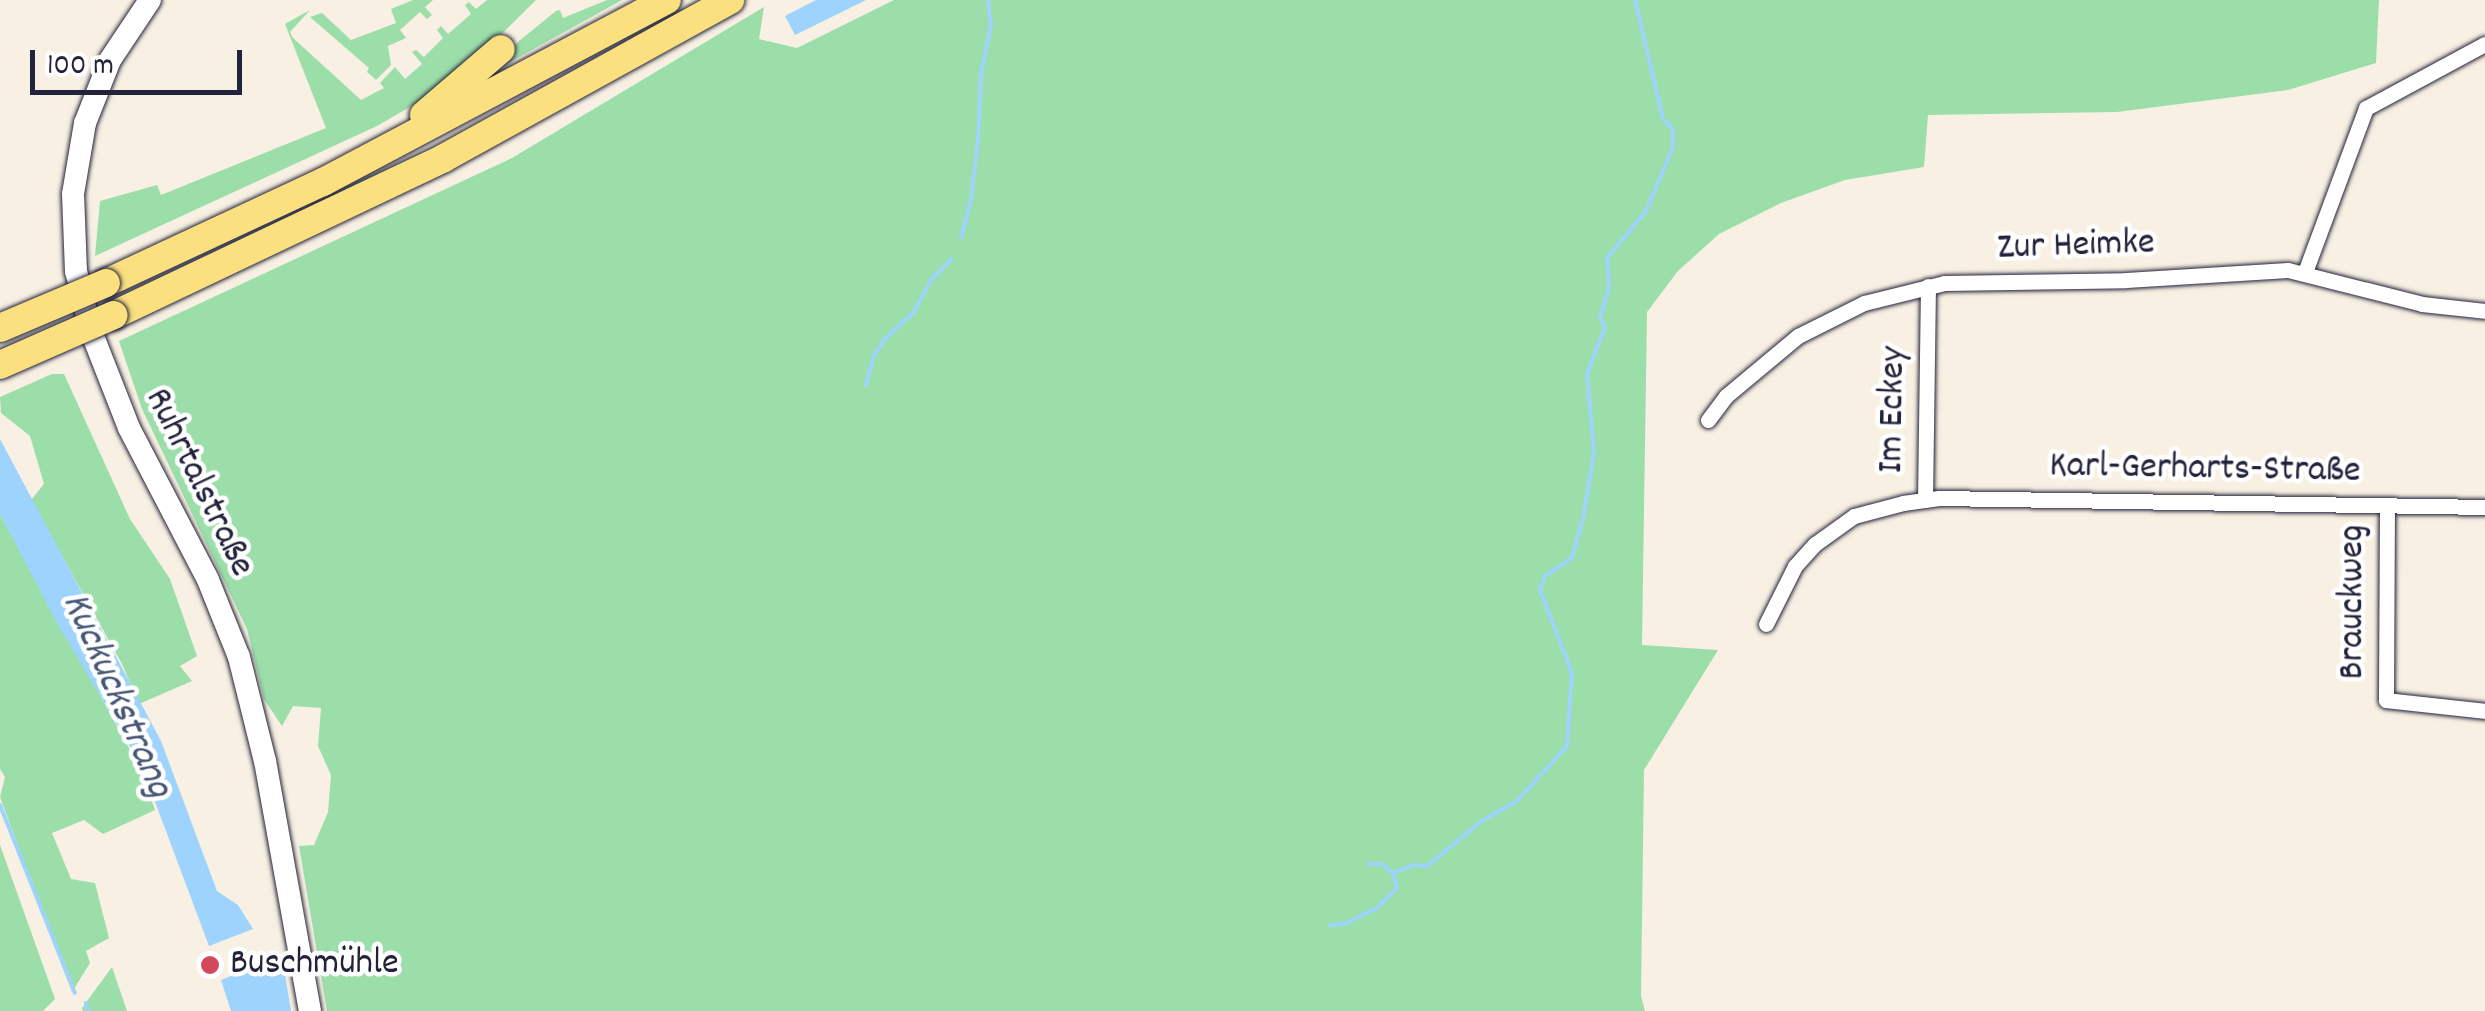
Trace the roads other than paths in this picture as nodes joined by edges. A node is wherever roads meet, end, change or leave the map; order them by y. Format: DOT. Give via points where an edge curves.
graph roads {
  1 [pos="150,0"];
  2 [pos="667,0"];
  3 [pos="730,0"];
  4 [pos="2485,44"];
  5 [pos="502,49"];
  6 [pos="323,182"];
  7 [pos="2305,272"];
  8 [pos="1928,286"];
  9 [pos="2485,311"];
  10 [pos="0,328"];
  11 [pos="0,365"];
  12 [pos="1708,420"];
  13 [pos="1925,500"];
  14 [pos="2388,505"];
  15 [pos="2485,507"];
  16 [pos="1766,624"];
  17 [pos="2485,712"];
  18 [pos="310,1011"];
  1 -- 18 [label="main road, Ruhrtalstraße" via="110,60 85,124 73,194 76,271 91,332 129,428 200,564 239,657 265,761"];
  2 -- 6 [label="highway"];
  3 -- 11 [label="highway, bridge" via="444,158"];
  4 -- 7 [label="street" via="2366,108"];
  5 -- 6 [label="highway" via="432,110"];
  6 -- 10 [label="highway, bridge"];
  7 -- 8 [label="street, Zur Heimke"];
  7 -- 9 [label="street, Zur Heimke" via="2422,304"];
  8 -- 12 [label="street, Zur Heimke" via="1864,303 1798,336 1726,396"];
  8 -- 13 [label="street, Im Eckey"];
  13 -- 14 [label="street, Karl-Gerharts-Straße"];
  13 -- 16 [label="street, Im Eckey" via="1854,516 1814,544 1794,566"];
  14 -- 15 [label="street, Karl-Gerharts-Straße"];
  14 -- 17 [label="street, Brauckweg" via="2386,700"];
}
